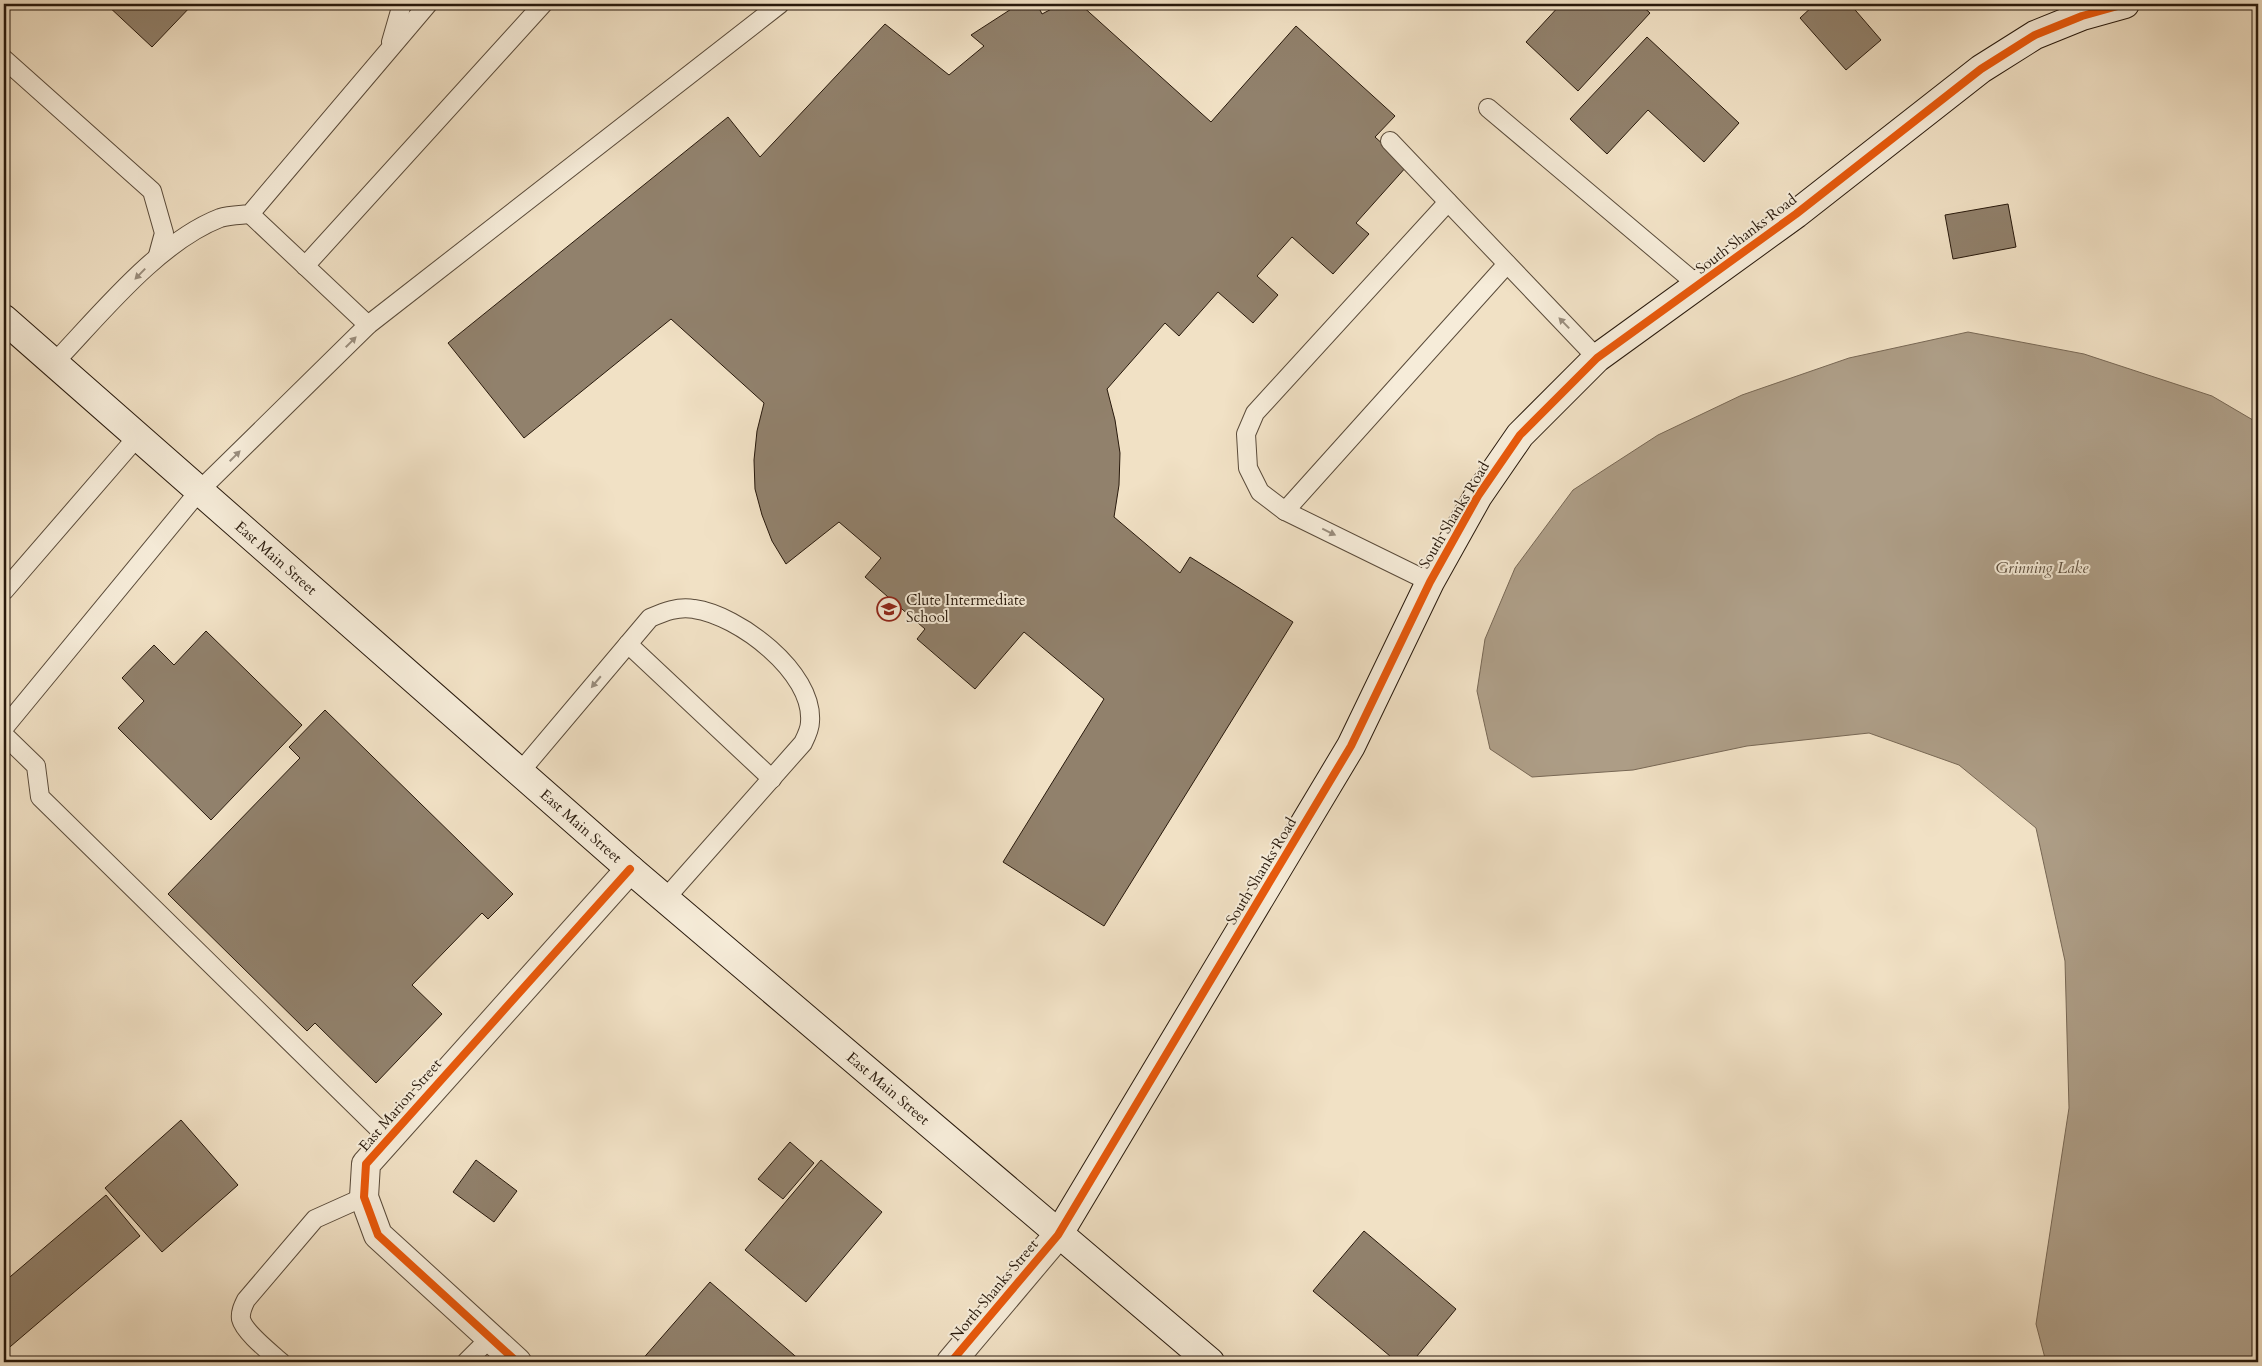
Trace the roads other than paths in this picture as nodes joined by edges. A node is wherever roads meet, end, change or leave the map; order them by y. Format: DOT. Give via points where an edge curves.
graph roads {
  1 [pos="402,4"];
  2 [pos="428,4"];
  3 [pos="543,4"];
  4 [pos="780,4"];
  5 [pos="2125,4"];
  6 [pos="388,52"];
  7 [pos="4,59"];
  8 [pos="1488,108"];
  9 [pos="1390,141"];
  10 [pos="1448,202"];
  11 [pos="250,214"];
  12 [pos="158,255"];
  13 [pos="1507,264"];
  14 [pos="305,266"];
  15 [pos="1699,286"];
  16 [pos="4,319"];
  17 [pos="368,325"];
  18 [pos="1597,358"];
  19 [pos="54,363"];
  20 [pos="138,436"];
  21 [pos="200,490"];
  22 [pos="1286,511"];
  23 [pos="1430,582"];
  24 [pos="4,591"];
  25 [pos="628,644"];
  26 [pos="4,728"];
  27 [pos="4,735"];
  28 [pos="520,772"];
  29 [pos="772,779"];
  30 [pos="630,869"];
  31 [pos="665,899"];
  32 [pos="388,1138"];
  33 [pos="364,1197"];
  34 [pos="1058,1235"];
  35 [pos="490,1338"];
  36 [pos="281,1362"];
  37 [pos="466,1362"];
  38 [pos="518,1362"];
  39 [pos="951,1362"];
  40 [pos="1210,1362"];
  1 -- 6 [label="lane"];
  2 -- 6 [label="lane"];
  3 -- 14 [label="lane"];
  4 -- 17 [label="lane"];
  5 -- 15 [label="street, South Shanks Road" via="2035,34 1981,69"];
  6 -- 11 [label="lane"];
  7 -- 12 [label="lane" via="152,191 164,233"];
  8 -- 15 [label="lane"];
  9 -- 10 [label="lane"];
  10 -- 13 [label="lane"];
  10 -- 22 [label="lane" via="1255,413 1246,434 1248,468 1260,492"];
  11 -- 12 [label="lane" via="222,217 192,231"];
  11 -- 14 [label="lane"];
  12 -- 19 [label="lane, one-way"];
  18 -- 13 [label="lane, one-way"];
  13 -- 22 [label="lane"];
  14 -- 17 [label="lane"];
  15 -- 18 [label="street, South Shanks Road"];
  16 -- 19 [label="street, East Main Street"];
  21 -- 17 [label="lane, one-way"];
  18 -- 23 [label="street, South Shanks Road" via="1520,435 1478,496"];
  19 -- 20 [label="street, East Main Street"];
  20 -- 21 [label="street, East Main Street"];
  20 -- 24 [label="lane"];
  21 -- 26 [label="lane"];
  21 -- 28 [label="street, East Main Street"];
  22 -- 23 [label="lane, one-way"];
  23 -- 34 [label="street, South Shanks Road" via="1352,746"];
  25 -- 28 [label="lane, one-way"];
  25 -- 29 [label="lane"];
  25 -- 29 [label="lane" via="650,618 668,610 694,609 724,618 765,643 793,674 806,696 810,722 803,743"];
  27 -- 32 [label="lane" via="36,766 40,797"];
  28 -- 30 [label="street, East Main Street"];
  29 -- 31 [label="lane"];
  30 -- 31 [label="street, East Main Street"];
  30 -- 32 [label="street, East Marion Street"];
  31 -- 34 [label="street, East Main Street"];
  32 -- 33 [label="street, East Marion Street" via="366,1164"];
  33 -- 35 [label="street, East Marion Street" via="378,1235"];
  33 -- 36 [label="lane" via="315,1219 246,1300 241,1311 245,1328"];
  34 -- 39 [label="street, North Shanks Street"];
  34 -- 40 [label="street, East Main Street"];
  35 -- 37 [label="lane"];
  35 -- 38 [label="street, East Marion Street"];
}
